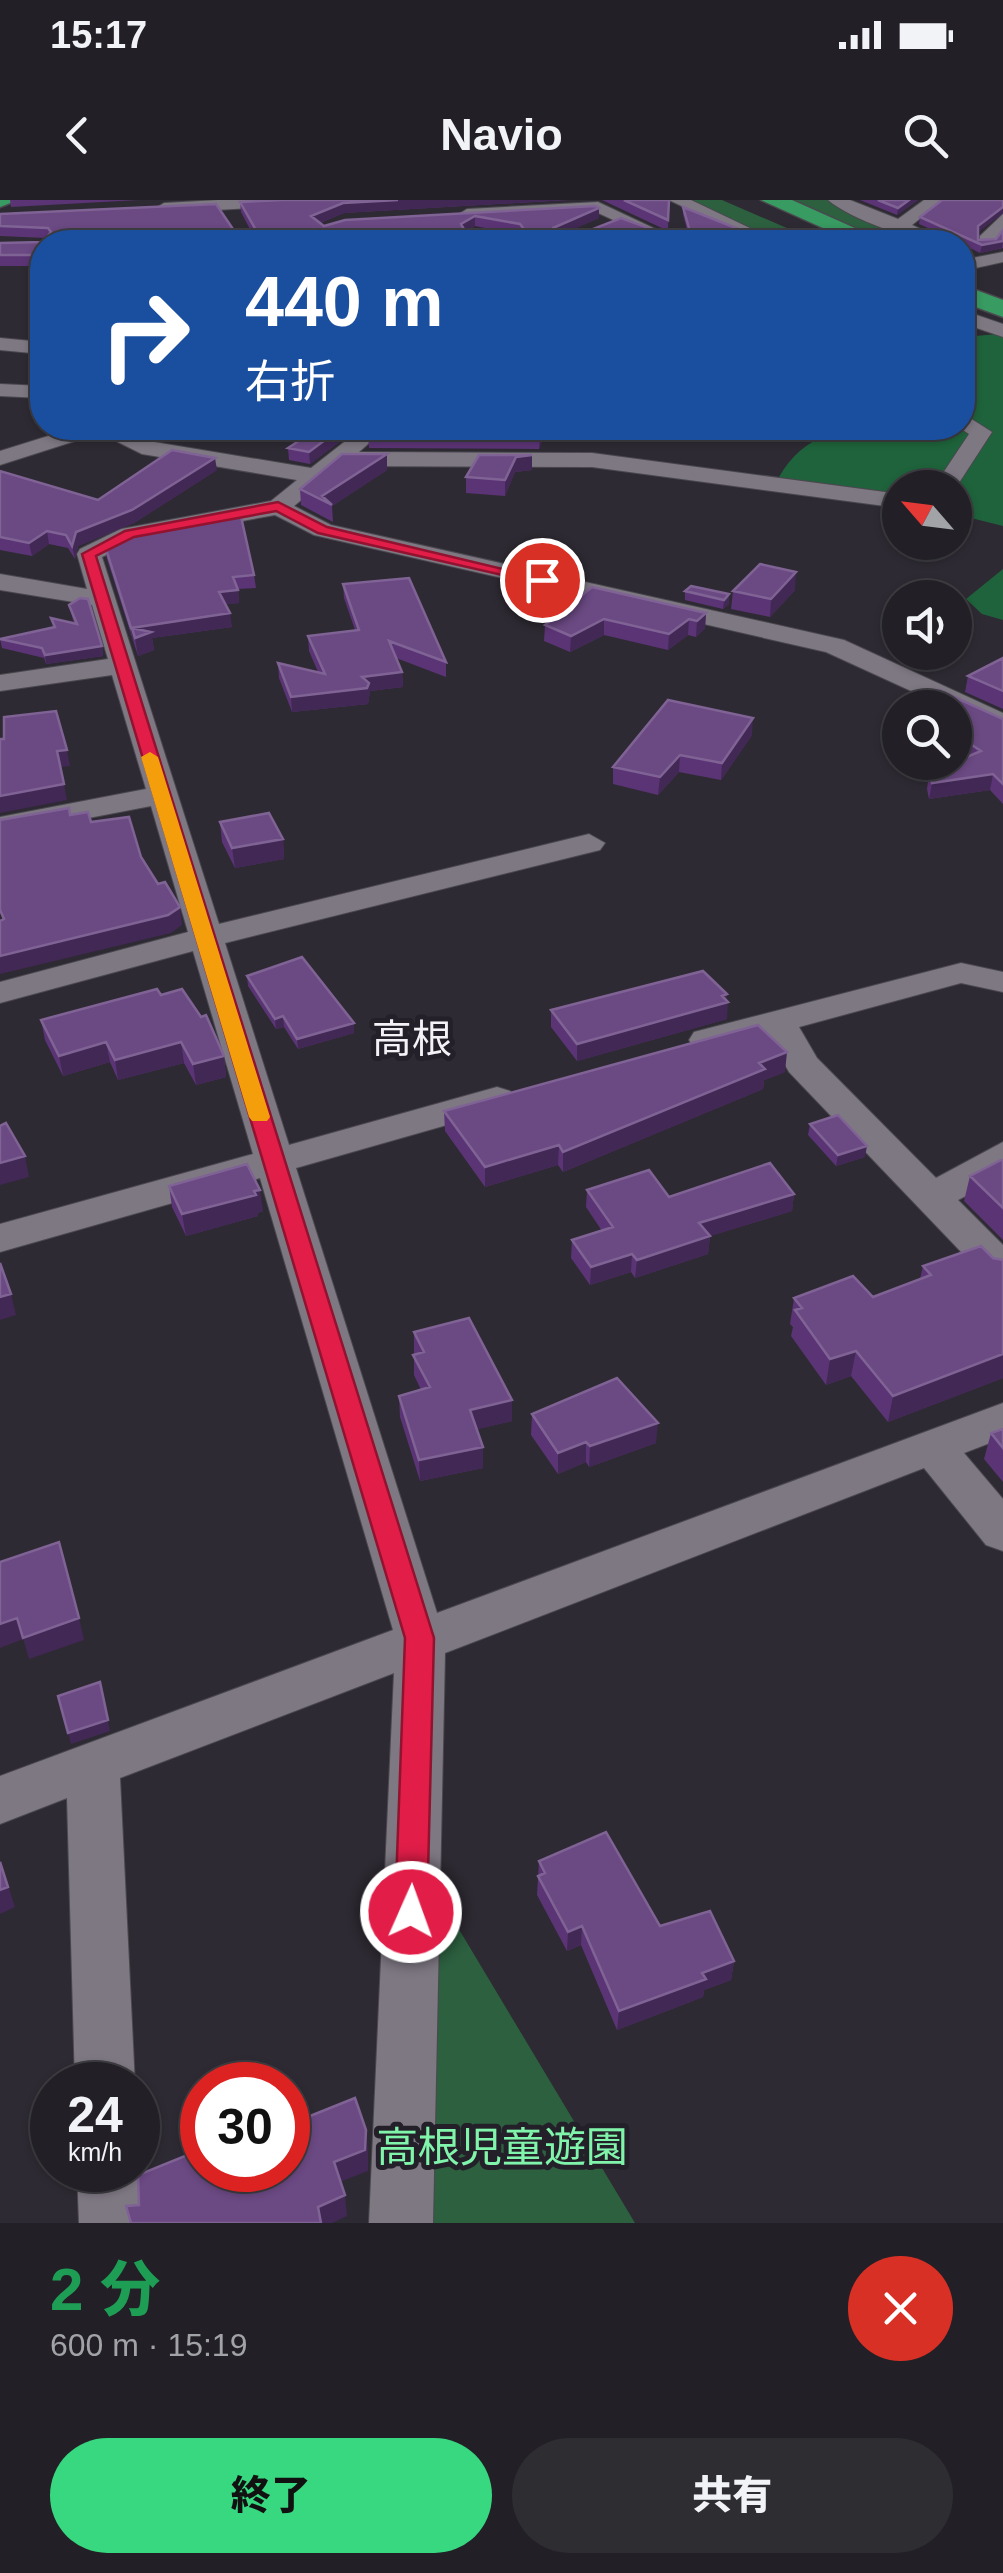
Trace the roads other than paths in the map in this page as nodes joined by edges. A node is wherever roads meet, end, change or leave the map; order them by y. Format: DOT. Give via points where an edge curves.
graph roads {
  1 [pos="306,200"];
  2 [pos="677,200"];
  3 [pos="838,200"];
  4 [pos="935,200"];
  5 [pos="761,203"];
  6 [pos="605,204"];
  7 [pos="225,207"];
  8 [pos="175,208"];
  9 [pos="143,209"];
  10 [pos="519,210"];
  11 [pos="447,215"];
  12 [pos="624,217"];
  13 [pos="1003,219"];
  14 [pos="898,228"];
  15 [pos="183,230"];
  16 [pos="490,230"];
  17 [pos="593,230"];
  18 [pos="647,230"];
  19 [pos="743,230"];
  20 [pos="813,230"];
  21 [pos="839,230"];
  22 [pos="904,230"];
  23 [pos="994,240"];
  24 [pos="975,258"];
  25 [pos="975,261"];
  26 [pos="975,262"];
  27 [pos="1003,273"];
  28 [pos="1003,292"];
  29 [pos="975,303"];
  30 [pos="975,318"];
  31 [pos="1000,323"];
  32 [pos="975,329"];
  33 [pos="0,344"];
  34 [pos="30,347"];
  35 [pos="0,390"];
  36 [pos="30,391"];
  37 [pos="58,440"];
  38 [pos="129,440"];
  39 [pos="361,440"];
  40 [pos="975,440"];
  41 [pos="0,458"];
  42 [pos="338,459"];
  43 [pos="956,470"];
  44 [pos="316,476"];
  45 [pos="882,498"];
  46 [pos="278,506"];
  47 [pos="0,582"];
  48 [pos="103,600"];
  49 [pos="122,665"];
  50 [pos="0,683"];
  51 [pos="1003,724"];
  52 [pos="161,795"];
  53 [pos="0,826"];
  54 [pos="589,843"];
  55 [pos="203,938"];
  56 [pos="1003,982"];
  57 [pos="0,993"];
  58 [pos="777,1020"];
  59 [pos="665,1052"];
  60 [pos="535,1088"];
  61 [pos="1003,1156"];
  62 [pos="274,1162"];
  63 [pos="932,1196"];
  64 [pos="0,1238"];
  65 [pos="1003,1270"];
  66 [pos="1003,1420"];
  67 [pos="932,1446"];
  68 [pos="1003,1532"];
  69 [pos="420,1638"];
  70 [pos="93,1765"];
  71 [pos="0,1800"];
  72 [pos="104,2062"];
  73 [pos="109,2192"];
  74 [pos="110,2223"];
  75 [pos="401,2223"];
  1 -- 7 [label="street"];
  2 -- 19 [label="street"];
  3 -- 14 [label="street"];
  4 -- 14 [label="street"];
  5 -- 20 [label="highway"];
  5 -- 21 [label="highway"];
  6 -- 10 [label="street"];
  6 -- 12 [label="street"];
  7 -- 8 [label="street"];
  8 -- 9 [label="street"];
  8 -- 15 [label="street"];
  10 -- 11 [label="street"];
  10 -- 16 [label="street" via="526,216"];
  12 -- 17 [label="street"];
  12 -- 18 [label="street"];
  13 -- 23 [label="street"];
  14 -- 22 [label="street"];
  23 -- 24 [label="street"];
  25 -- 27 [label="street"];
  26 -- 28 [label="highway"];
  29 -- 31 [label="highway"];
  30 -- 31 [label="street"];
  31 -- 32 [label="street"];
  33 -- 34 [label="street"];
  35 -- 36 [label="street"];
  37 -- 41 [label="street"];
  38 -- 44 [label="street"];
  39 -- 42 [label="street"];
  40 -- 43 [label="street"];
  42 -- 44 [label="street"];
  42 -- 45 [label="street" via="592,460"];
  44 -- 46 [label="street"];
  46 -- 48 [label="street" via="107,542 89,554"];
  46 -- 51 [label="street" via="323,530 835,646"];
  47 -- 48 [label="street"];
  48 -- 49 [label="street"];
  49 -- 50 [label="street"];
  49 -- 52 [label="street"];
  52 -- 53 [label="street"];
  52 -- 55 [label="street"];
  54 -- 55 [label="street"];
  55 -- 57 [label="street"];
  55 -- 62 [label="street"];
  56 -- 58 [label="street" via="961,973"];
  58 -- 59 [label="street"];
  58 -- 63 [label="street" via="802,1064"];
  60 -- 62 [label="street"];
  61 -- 63 [label="street"];
  62 -- 64 [label="street"];
  62 -- 69 [label="street"];
  63 -- 65 [label="street"];
  66 -- 67 [label="street"];
  67 -- 68 [label="street"];
  67 -- 69 [label="street"];
  69 -- 70 [label="street"];
  69 -- 75 [label="street"];
  70 -- 71 [label="street"];
  70 -- 72 [label="street"];
  73 -- 74 [label="street"];
}
